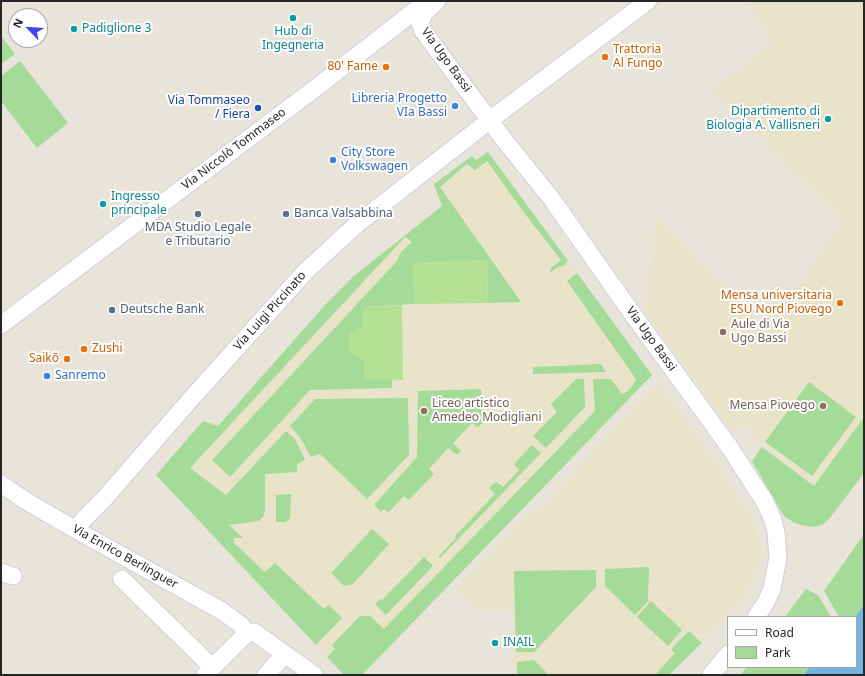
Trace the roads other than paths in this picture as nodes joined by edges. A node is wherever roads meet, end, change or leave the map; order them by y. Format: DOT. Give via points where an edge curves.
graph roads {
  1 [pos="427,1"];
  2 [pos="437,1"];
  3 [pos="648,1"];
  4 [pos="490,120"];
  5 [pos="1,325"];
  6 [pos="1,484"];
  7 [pos="76,530"];
  8 [pos="122,579"];
  9 [pos="757,616"];
  10 [pos="247,633"];
  11 [pos="284,655"];
  12 [pos="727,655"];
  13 [pos="208,671"];
  14 [pos="266,675"];
  15 [pos="314,675"];
  16 [pos="711,675"];
  1 -- 5 [label="street, Via Niccolò Tommaseo"];
  2 -- 4 [label="street, Via Ugo Bassi" via="424,13 420,23 423,31"];
  3 -- 4 [label="street"];
  4 -- 7 [label="street, Via Luigi Piccinato" via="358,224 306,271"];
  4 -- 9 [label="street, Via Ugo Bassi" via="550,198 728,445 765,502 776,532 776,573 772,589"];
  6 -- 7 [label="street, Via Enrico Berlinguer"];
  7 -- 10 [label="street, Via Enrico Berlinguer" via="222,611 241,625"];
  8 -- 13 [label="street"];
  10 -- 11 [label="street" via="258,634"];
  10 -- 13 [label="street"];
  11 -- 14 [label="street"];
  11 -- 15 [label="street"];
  12 -- 16 [label="street"];
}
